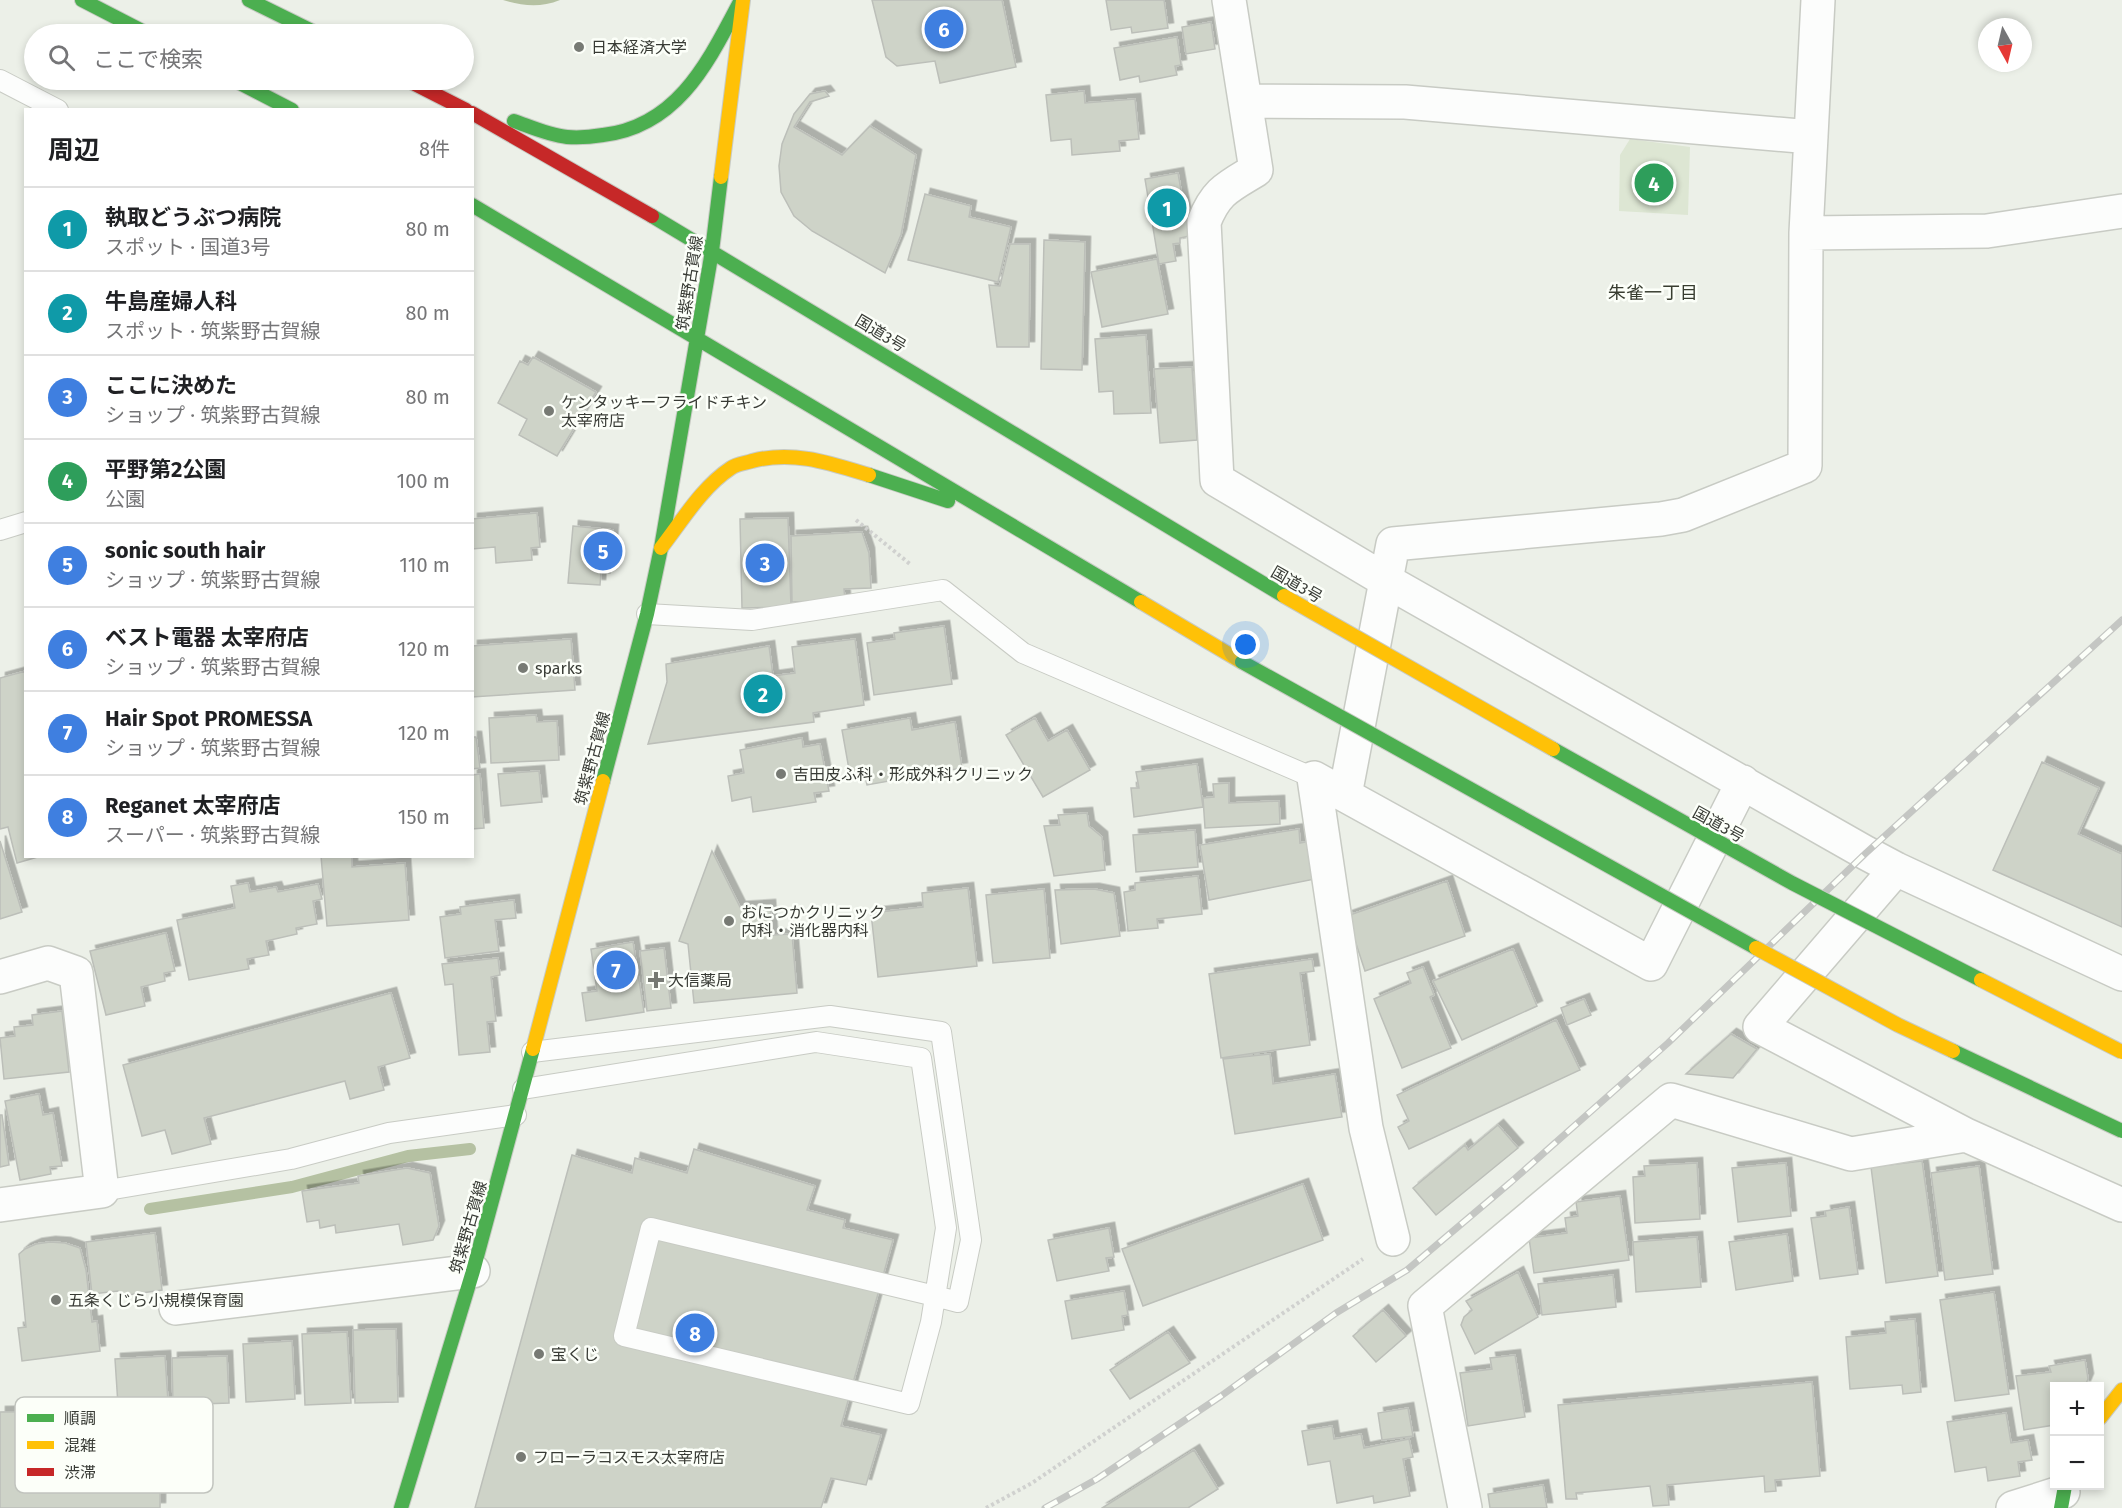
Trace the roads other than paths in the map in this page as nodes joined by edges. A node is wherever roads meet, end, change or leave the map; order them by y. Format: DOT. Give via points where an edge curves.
graph roads {
  1 [pos="82,0"];
  2 [pos="249,0"];
  3 [pos="742,0"];
  4 [pos="1229,0"];
  5 [pos="1818,0"];
  6 [pos="129,24"];
  7 [pos="298,24"];
  8 [pos="0,80"];
  9 [pos="253,90"];
  10 [pos="427,90"];
  11 [pos="1246,101"];
  12 [pos="462,107"];
  13 [pos="54,108"];
  14 [pos="288,108"];
  15 [pos="474,110"];
  16 [pos="474,114"];
  17 [pos="1810,137"];
  18 [pos="474,206"];
  19 [pos="2122,211"];
  20 [pos="1806,233"];
  21 [pos="712,251"];
  22 [pos="698,337"];
  23 [pos="1006,520"];
  24 [pos="24,523"];
  25 [pos="0,530"];
  26 [pos="660,548"];
  27 [pos="1385,580"];
  28 [pos="647,614"];
  29 [pos="1314,778"];
  30 [pos="1743,782"];
  31 [pos="1344,795"];
  32 [pos="1896,869"];
  33 [pos="2122,974"];
  34 [pos="0,977"];
  35 [pos="532,1052"];
  36 [pos="2122,1052"];
  37 [pos="523,1089"];
  38 [pos="516,1115"];
  39 [pos="2122,1131"];
  40 [pos="1966,1135"];
  41 [pos="102,1191"];
  42 [pos="0,1205"];
  43 [pos="2122,1205"];
  44 [pos="1393,1239"];
  45 [pos="473,1271"];
  46 [pos="935,1296"];
  47 [pos="176,1308"];
  48 [pos="2122,1390"];
  49 [pos="2104,1413"];
  50 [pos="2063,1495"];
  51 [pos="401,1508"];
  52 [pos="1465,1508"];
  53 [pos="2013,1508"];
  1 -- 6 [label="main road"];
  2 -- 7 [label="main road"];
  3 -- 15 [label="main road" via="691,86 673,106 641,127 609,136 566,137"];
  3 -- 21 [label="main road, 筑紫野古賀線"];
  4 -- 11 [label="street"];
  5 -- 17 [label="street"];
  8 -- 13 [label="lane"];
  9 -- 14 [label="main road"];
  10 -- 12 [label="main road"];
  11 -- 17 [label="street" via="1405,102"];
  11 -- 27 [label="street" via="1256,170 1226,188 1211,204 1204,222 1217,480"];
  16 -- 21 [label="main road, 国道3号"];
  17 -- 20 [label="street"];
  18 -- 22 [label="main road"];
  19 -- 20 [label="street" via="1987,231"];
  20 -- 27 [label="street" via="1806,466 1683,515 1394,543"];
  21 -- 22 [label="main road, 筑紫野古賀線"];
  21 -- 36 [label="main road, 国道3号, bridge" via="1284,596 1669,816 1906,943"];
  22 -- 23 [label="main road"];
  22 -- 26 [label="main road, 筑紫野古賀線"];
  23 -- 26 [label="main road" via="822,460 768,457 724,473"];
  23 -- 39 [label="main road, bridge" via="1242,662 1697,916 1898,1025"];
  24 -- 25 [label="lane"];
  26 -- 28 [label="main road, 筑紫野古賀線"];
  27 -- 30 [label="street"];
  27 -- 31 [label="street"];
  28 -- 29 [label="lane" via="752,621 943,590 1023,653"];
  28 -- 35 [label="main road, 筑紫野古賀線"];
  29 -- 31 [label="street"];
  29 -- 44 [label="street" via="1366,1128"];
  30 -- 31 [label="street" via="1651,964"];
  30 -- 32 [label="street"];
  32 -- 33 [label="street"];
  32 -- 40 [label="street" via="1760,1027"];
  34 -- 41 [label="street" via="48,963 76,972"];
  35 -- 37 [label="main road, 筑紫野古賀線"];
  35 -- 46 [label="lane" via="830,1016 941,1032 971,1240 958,1302"];
  37 -- 38 [label="main road, 筑紫野古賀線"];
  37 -- 46 [label="lane" via="816,1042 921,1058 946,1228"];
  38 -- 41 [label="lane" via="389,1133 291,1159"];
  38 -- 45 [label="main road, 筑紫野古賀線"];
  40 -- 43 [label="street"];
  40 -- 52 [label="street" via="1851,1154 1671,1100 1425,1306"];
  41 -- 42 [label="street"];
  45 -- 47 [label="street"];
  45 -- 51 [label="main road, 筑紫野古賀線"];
  46 -- 46 [label="lane" via="651,1228 624,1336 909,1404"];
  48 -- 49 [label="main road"];
  50 -- 53 [label="street"];
}
